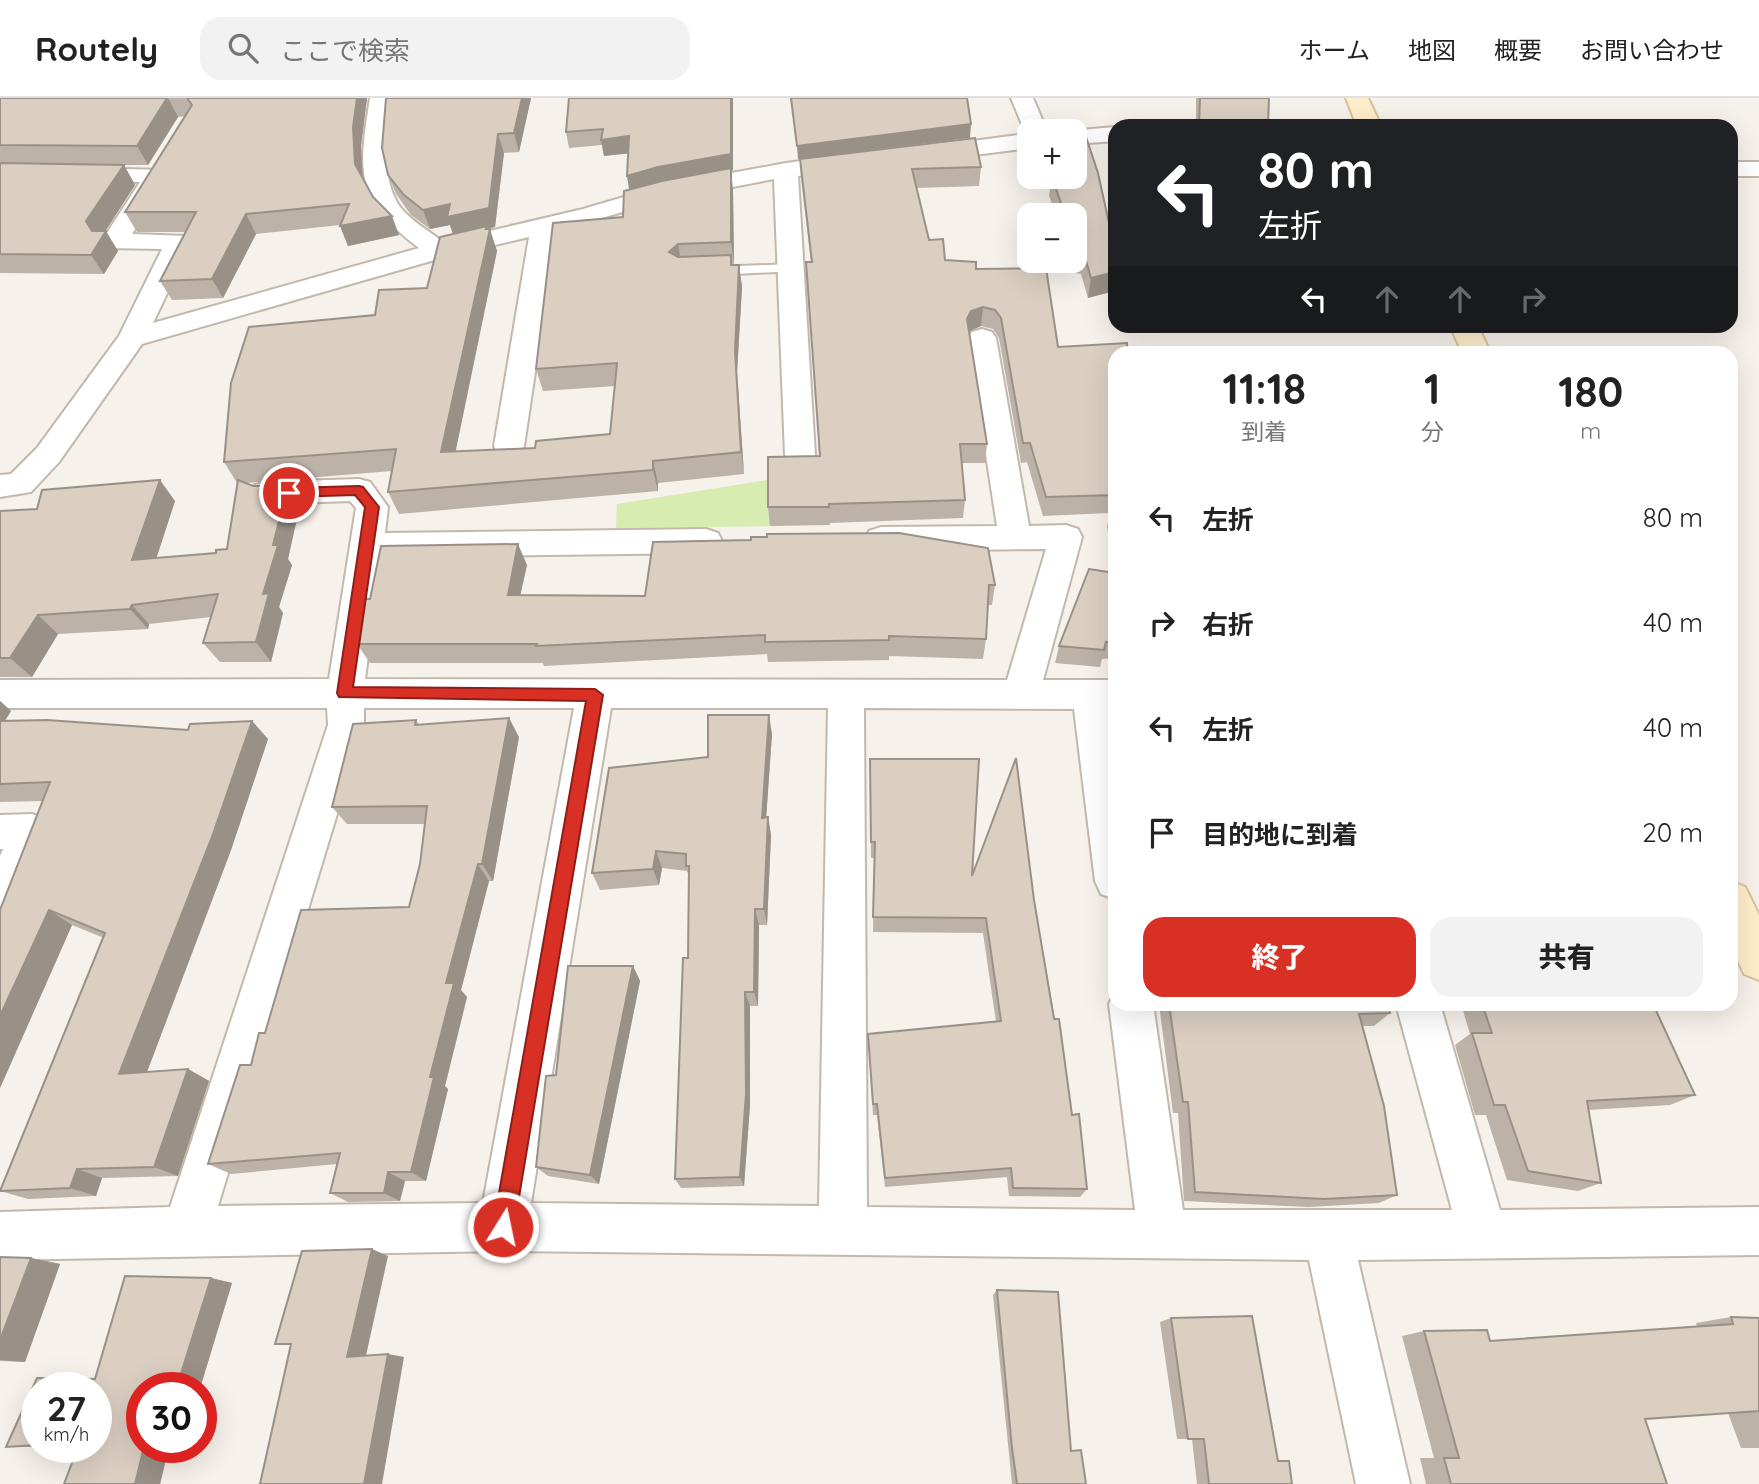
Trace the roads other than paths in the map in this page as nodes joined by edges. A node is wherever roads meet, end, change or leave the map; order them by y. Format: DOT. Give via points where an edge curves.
graph roads {
  1 [pos="381,98"];
  2 [pos="1022,98"];
  3 [pos="1357,98"];
  4 [pos="1030,119"];
  5 [pos="1366,119"];
  6 [pos="1108,135"];
  7 [pos="1087,136"];
  8 [pos="1017,142"];
  9 [pos="1738,169"];
  10 [pos="1759,169"];
  11 [pos="786,170"];
  12 [pos="0,173"];
  13 [pos="544,226"];
  14 [pos="438,251"];
  15 [pos="791,268"];
  16 [pos="696,272"];
  17 [pos="132,338"];
  18 [pos="982,338"];
  19 [pos="509,446"];
  20 [pos="800,455"];
  21 [pos="10,485"];
  22 [pos="266,493"];
  23 [pos="5,520"];
  24 [pos="1015,538"];
  25 [pos="849,540"];
  26 [pos="738,541"];
  27 [pos="365,545"];
  28 [pos="846,692"];
  29 [pos="345,693"];
  30 [pos="0,694"];
  31 [pos="1021,694"];
  32 [pos="595,695"];
  33 [pos="1102,695"];
  34 [pos="1108,781"];
  35 [pos="0,832"];
  36 [pos="0,899"];
  37 [pos="1738,915"];
  38 [pos="1759,960"];
  39 [pos="1132,1011"];
  40 [pos="1420,1011"];
  41 [pos="503,1227"];
  42 [pos="186,1231"];
  43 [pos="1759,1231"];
  44 [pos="843,1232"];
  45 [pos="1483,1233"];
  46 [pos="1162,1235"];
  47 [pos="0,1236"];
  48 [pos="1328,1236"];
  49 [pos="1383,1484"];
  1 -- 14 [label="street" via="375,143 379,183 391,211"];
  2 -- 4 [label="street"];
  3 -- 5 [label="main road"];
  6 -- 7 [label="street"];
  8 -- 11 [label="street"];
  9 -- 10 [label="street"];
  11 -- 13 [label="street" via="661,193"];
  11 -- 15 [label="street"];
  12 -- 17 [label="street" via="163,164 114,242 179,241"];
  13 -- 14 [label="street"];
  13 -- 19 [label="street"];
  14 -- 17 [label="street"];
  15 -- 16 [label="lane"];
  15 -- 20 [label="street"];
  17 -- 21 [label="street" via="48,455"];
  18 -- 24 [label="street"];
  21 -- 23 [label="street"];
  22 -- 27 [label="street" via="359,490 372,507"];
  24 -- 25 [label="street"];
  24 -- 31 [label="street" via="1066,537"];
  26 -- 27 [label="street"];
  27 -- 29 [label="street"];
  28 -- 31 [label="street"];
  28 -- 32 [label="street"];
  28 -- 44 [label="street"];
  29 -- 30 [label="street"];
  29 -- 32 [label="street"];
  29 -- 42 [label="street" via="346,725"];
  31 -- 33 [label="street"];
  32 -- 41 [label="street"];
  33 -- 34 [label="street"];
  35 -- 36 [label="street" via="32,831"];
  37 -- 38 [label="main road"];
  39 -- 46 [label="street"];
  40 -- 45 [label="street"];
  41 -- 42 [label="street"];
  41 -- 44 [label="street"];
  42 -- 47 [label="street"];
  43 -- 45 [label="street"];
  44 -- 46 [label="street"];
  45 -- 48 [label="street"];
  46 -- 48 [label="street"];
  48 -- 49 [label="street"];
}
